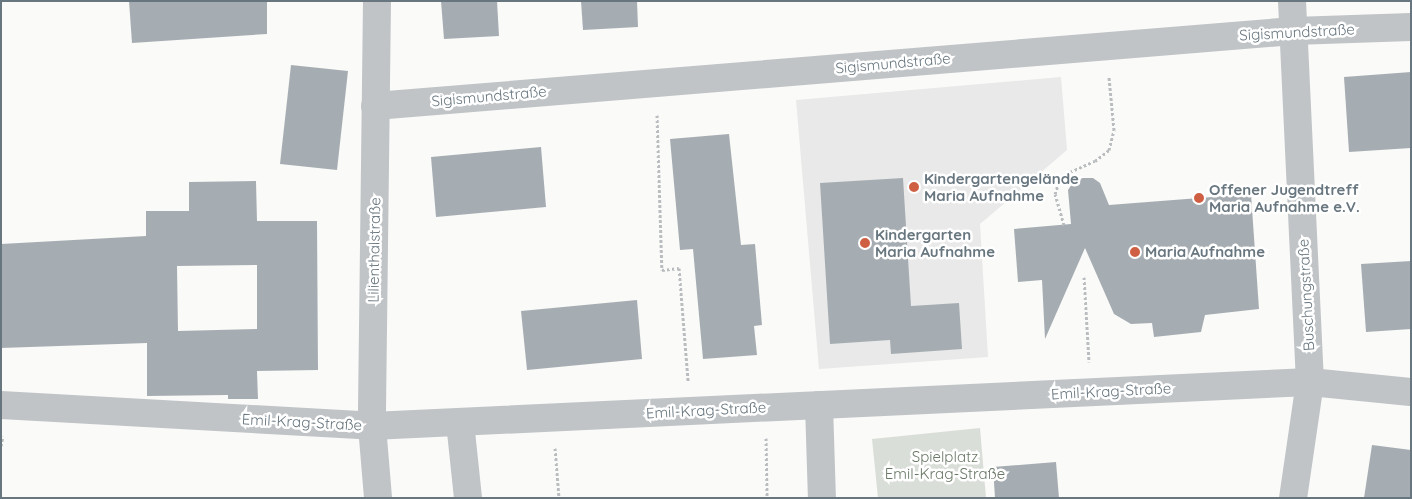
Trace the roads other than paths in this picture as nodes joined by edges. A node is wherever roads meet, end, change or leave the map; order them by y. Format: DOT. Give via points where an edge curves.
graph roads {
  1 [pos="377,1"];
  2 [pos="1292,1"];
  3 [pos="1411,27"];
  4 [pos="1294,31"];
  5 [pos="375,106"];
  6 [pos="1310,382"];
  7 [pos="1411,392"];
  8 [pos="1,405"];
  9 [pos="819,405"];
  10 [pos="460,422"];
  11 [pos="372,426"];
  12 [pos="378,498"];
  13 [pos="468,498"];
  14 [pos="822,498"];
  15 [pos="1292,498"];
  1 -- 5 [label="street, Lilienthalstraße"];
  2 -- 4 [label="street, Buschungstraße"];
  3 -- 4 [label="street, Sigismundstraße"];
  4 -- 5 [label="street, Sigismundstraße"];
  4 -- 6 [label="street, Buschungstraße"];
  5 -- 11 [label="street, Lilienthalstraße"];
  6 -- 7 [label="street, Emil-Krag-Straße"];
  6 -- 9 [label="street, Emil-Krag-Straße"];
  6 -- 15 [label="street, Buschungstraße"];
  8 -- 11 [label="street, Emil-Krag-Straße"];
  9 -- 10 [label="street, Emil-Krag-Straße"];
  9 -- 14 [label="street"];
  10 -- 11 [label="street, Emil-Krag-Straße"];
  10 -- 13 [label="street"];
  11 -- 12 [label="street, Lilienthalstraße"];
}
